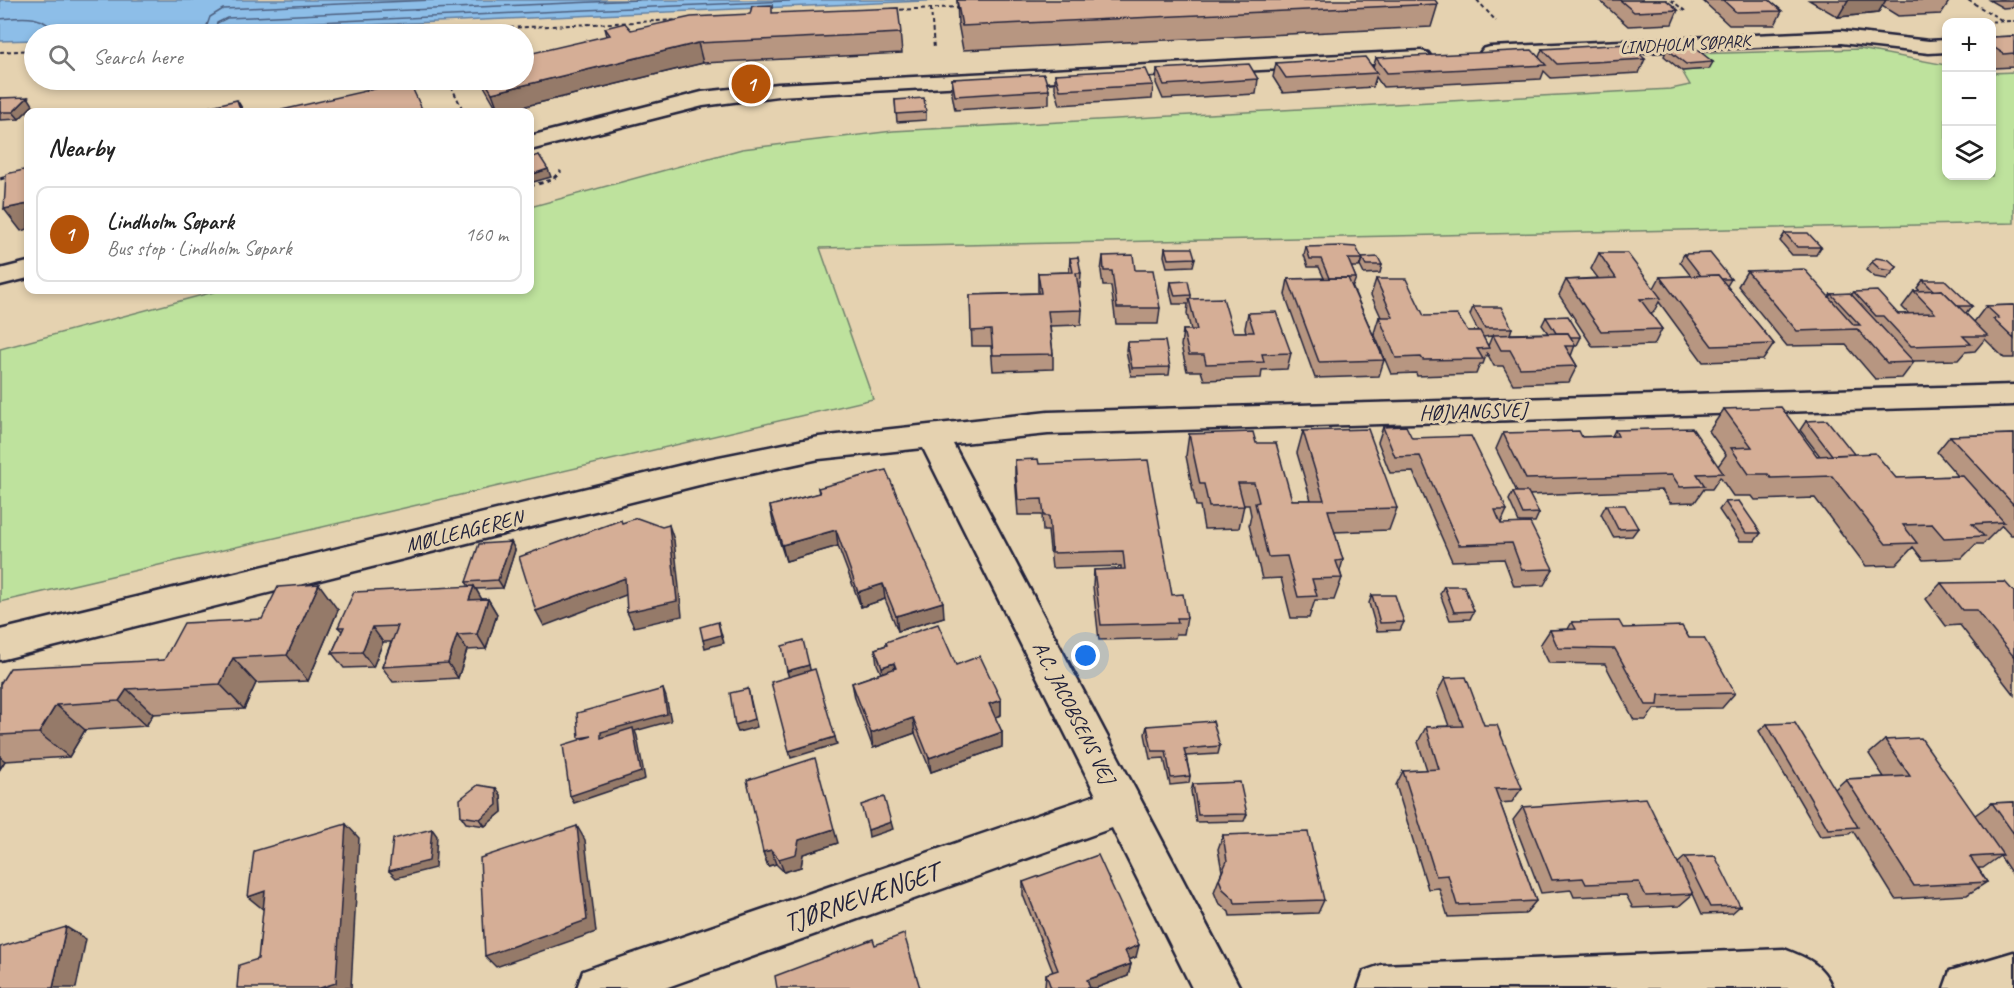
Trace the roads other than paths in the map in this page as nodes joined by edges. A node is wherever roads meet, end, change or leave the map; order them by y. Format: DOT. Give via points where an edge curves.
graph roads {
  1 [pos="1942,46"];
  2 [pos="1476,54"];
  3 [pos="1441,56"];
  4 [pos="534,142"];
  5 [pos="24,271"];
  6 [pos="0,277"];
  7 [pos="2014,395"];
  8 [pos="932,435"];
  9 [pos="0,645"];
  10 [pos="1122,805"];
  11 [pos="2014,975"];
  12 [pos="600,988"];
  13 [pos="1216,988"];
  14 [pos="1381,988"];
  15 [pos="1809,988"];
  16 [pos="1967,988"];
  1 -- 2 [label="street, LINDHOLM SØPARK" via="1841,37"];
  3 -- 4 [label="street" via="778,90 711,98"];
  5 -- 6 [label="street"];
  7 -- 8 [label="street, HØJVANGSVEJ" via="1048,423"];
  8 -- 9 [label="street, MØLLEAGEREN" via="819,448 699,473"];
  8 -- 10 [label="street, A.C. JACOBSENS VEJ"];
  10 -- 12 [label="street, TJØRNEVÆNGET"];
  10 -- 13 [label="street, A.C. JACOBSENS VEJ"];
  11 -- 16 [label="street"];
  14 -- 15 [label="street" via="1784,972"];
}
